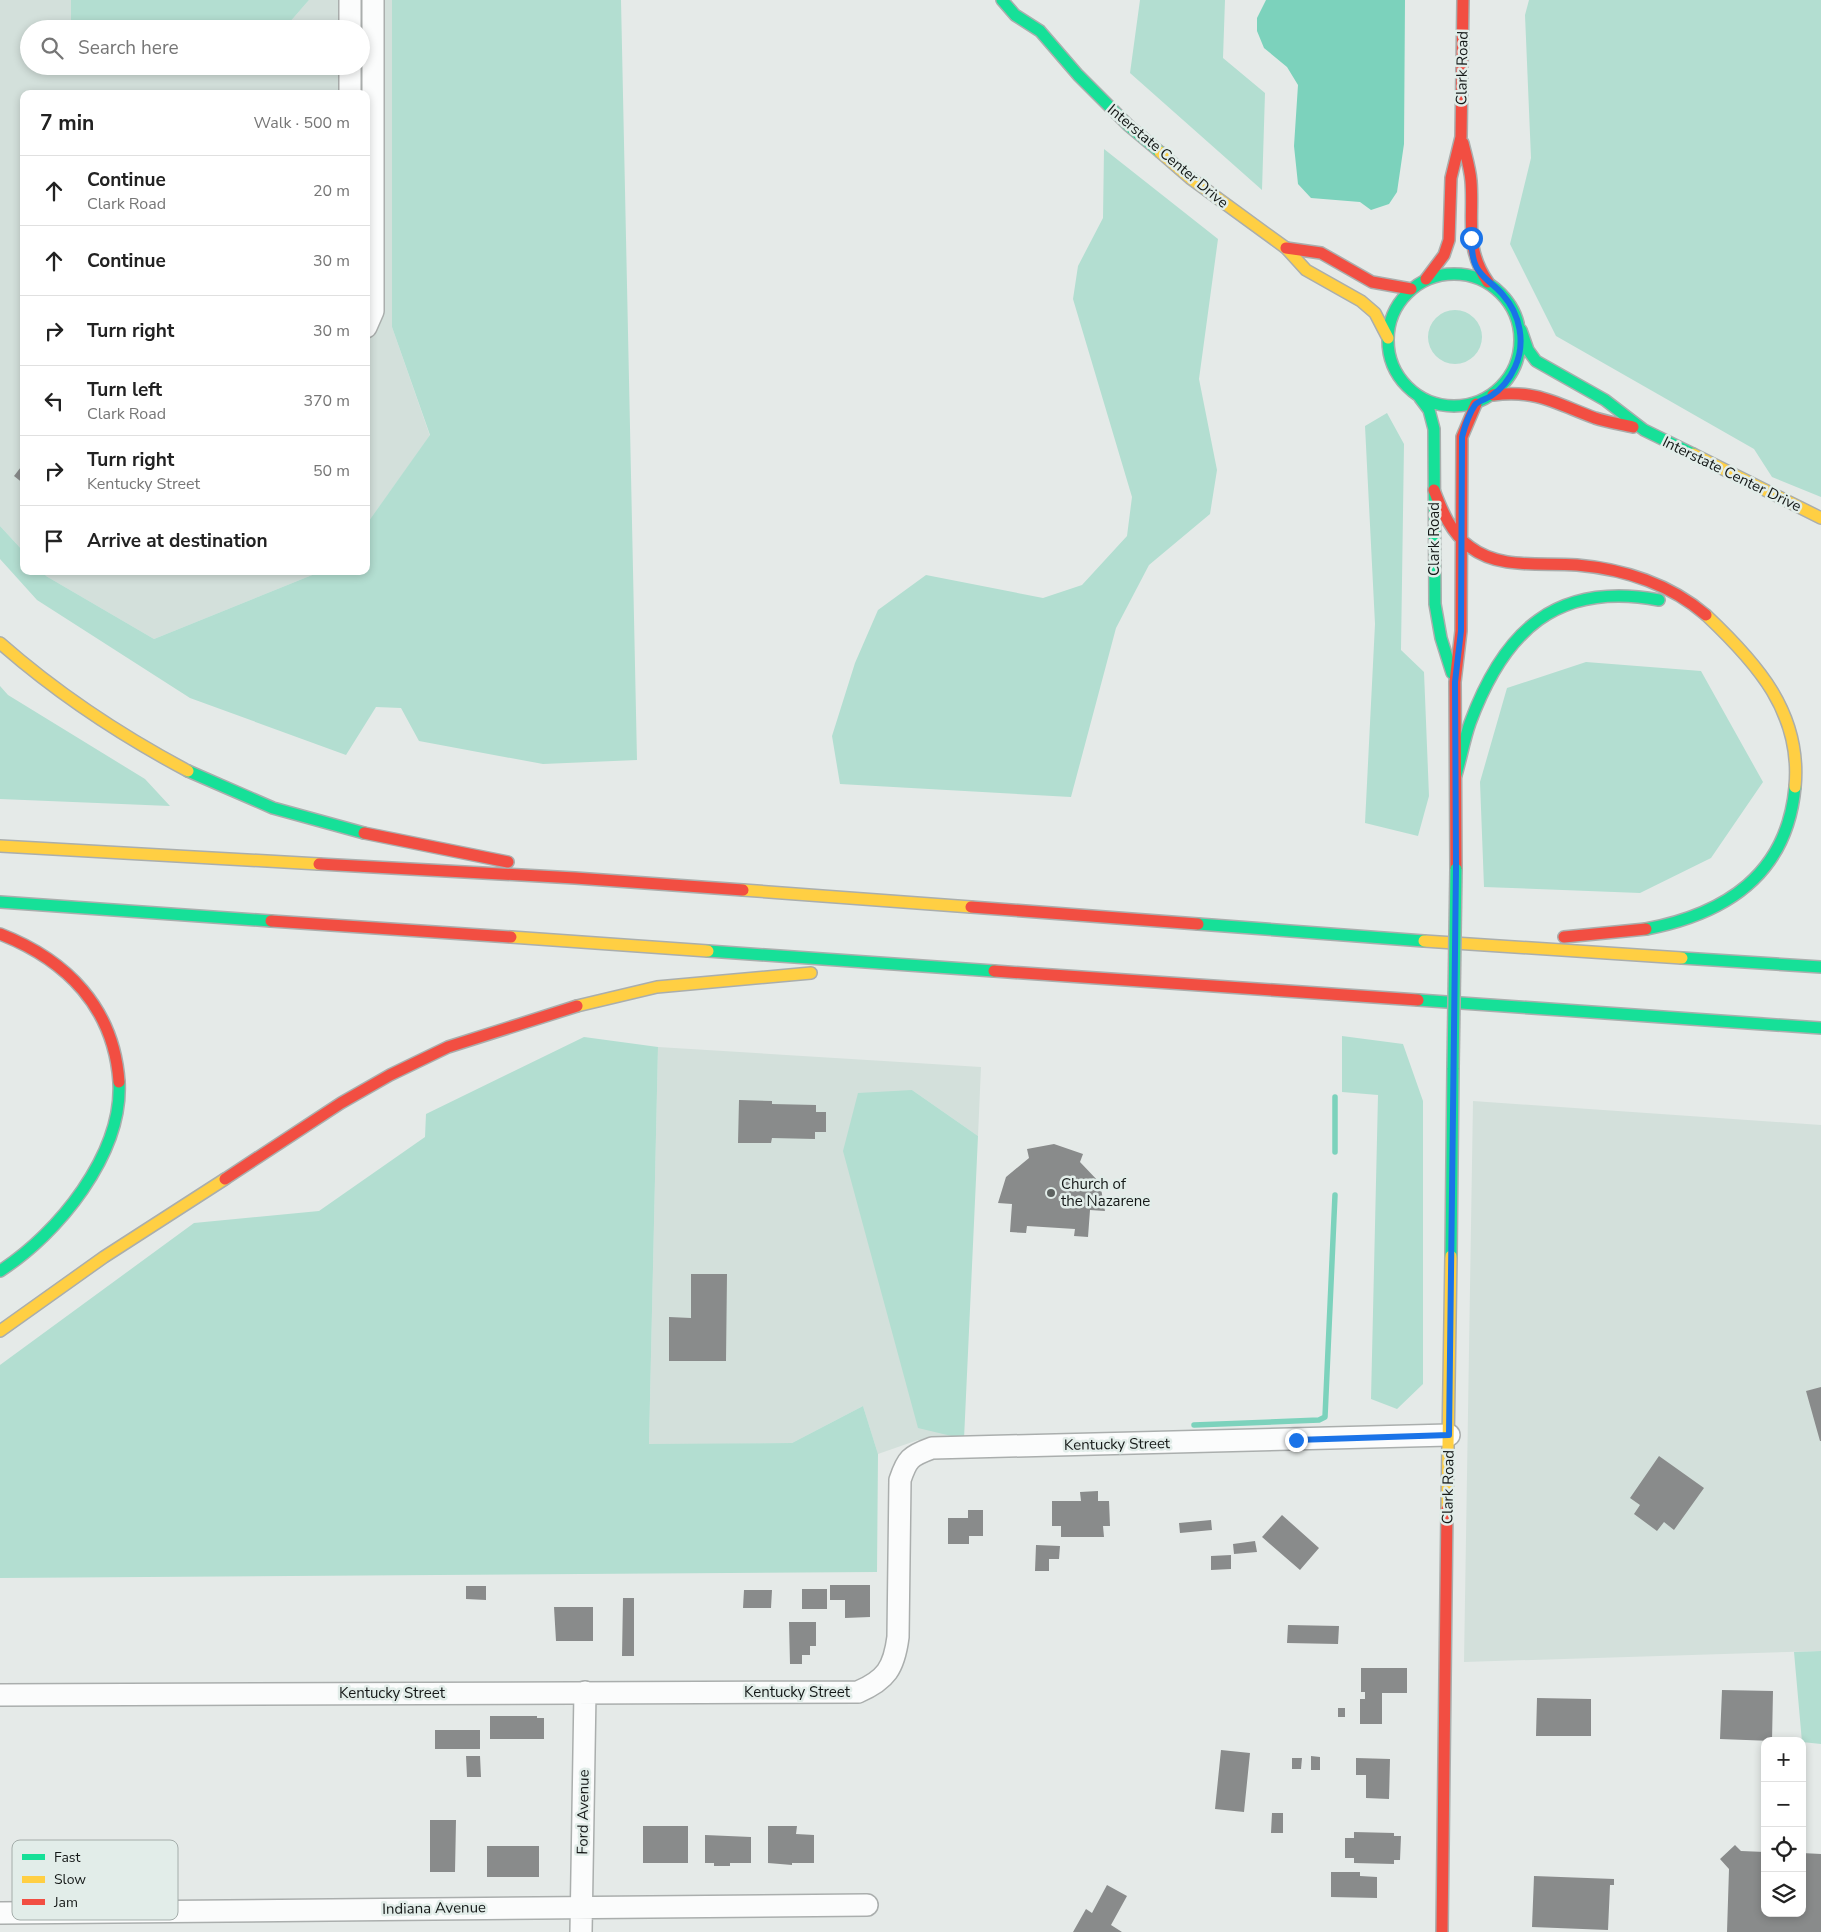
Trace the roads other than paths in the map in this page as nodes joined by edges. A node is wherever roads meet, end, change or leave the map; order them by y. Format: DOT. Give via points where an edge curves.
graph roads {
  1 [pos="350,0"];
  2 [pos="372,0"];
  3 [pos="1002,0"];
  4 [pos="1463,0"];
  5 [pos="1034,15"];
  6 [pos="350,20"];
  7 [pos="1040,31"];
  8 [pos="350,75"];
  9 [pos="350,90"];
  10 [pos="1461,137"];
  11 [pos="1286,248"];
  12 [pos="1426,280"];
  13 [pos="1488,282"];
  14 [pos="1412,289"];
  15 [pos="370,318"];
  16 [pos="1520,328"];
  17 [pos="1388,338"];
  18 [pos="1492,395"];
  19 [pos="1420,398"];
  20 [pos="1476,404"];
  21 [pos="1644,430"];
  22 [pos="1434,490"];
  23 [pos="1821,518"];
  24 [pos="1462,541"];
  25 [pos="1711,619"];
  26 [pos="0,643"];
  27 [pos="1455,682"];
  28 [pos="1456,775"];
  29 [pos="0,846"];
  30 [pos="575,878"];
  31 [pos="0,902"];
  32 [pos="0,934"];
  33 [pos="1495,946"];
  34 [pos="901,965"];
  35 [pos="1821,967"];
  36 [pos="1821,1028"];
  37 [pos="0,1271"];
  38 [pos="0,1331"];
  39 [pos="1449,1435"];
  40 [pos="585,1692"];
  41 [pos="0,1694"];
  42 [pos="868,1905"];
  43 [pos="581,1907"];
  44 [pos="178,1912"];
  45 [pos="581,1932"];
  46 [pos="1442,1932"];
  1 -- 6 [label="street"];
  2 -- 15 [label="street" via="373,311"];
  3 -- 7 [label="main road, Interstate Center Drive" via="1014,15"];
  4 -- 10 [label="main road, Clark Road"];
  5 -- 7 [label="main road, Interstate Center Drive"];
  7 -- 11 [label="main road, Interstate Center Drive" via="1129,126 1190,178"];
  8 -- 9 [label="street"];
  10 -- 12 [label="main road, Clark Road" via="1451,178 1449,240 1444,255"];
  10 -- 13 [label="main road, Clark Road" via="1471,180 1473,258"];
  11 -- 14 [label="main road, Interstate Center Drive" via="1321,253 1372,282"];
  11 -- 17 [label="main road, Interstate Center Drive" via="1306,270 1375,313"];
  12 -- 13 [label="main road" via="1447,274 1468,275"];
  12 -- 14 [label="main road"];
  13 -- 16 [label="main road" via="1503,294 1514,310"];
  14 -- 17 [label="main road" via="1399,303 1391,320"];
  16 -- 18 [label="main road" via="1521,347 1516,366"];
  16 -- 21 [label="main road, Interstate Center Drive" via="1536,362 1605,400"];
  17 -- 19 [label="main road" via="1396,372"];
  18 -- 20 [label="main road"];
  18 -- 21 [label="main road, Interstate Center Drive" via="1523,392 1557,401 1596,418"];
  19 -- 20 [label="main road" via="1437,405"];
  19 -- 22 [label="main road, Clark Road" via="1434,428"];
  20 -- 24 [label="main road, Clark Road" via="1462,437"];
  21 -- 23 [label="main road, Interstate Center Drive"];
  22 -- 24 [label="main road" via="1446,520"];
  22 -- 27 [label="main road, Clark Road" via="1435,604 1441,638"];
  24 -- 25 [label="main road" via="1478,553 1497,560 1589,566 1661,586"];
  24 -- 27 [label="main road, Clark Road" via="1461,631"];
  25 -- 28 [label="main road" via="1659,599 1633,594 1598,595 1566,604 1539,620 1508,649 1486,686 1472,718"];
  25 -- 33 [label="main road" via="1763,677 1782,706 1792,737 1795,764 1790,819 1783,840 1769,864 1752,883 1735,895 1689,918 1624,932 1580,934"];
  26 -- 30 [label="main road" via="44,681 113,728 199,776 255,800 323,823 380,837 462,850"];
  27 -- 28 [label="main road, Clark Road"];
  28 -- 39 [label="main road, Clark Road, bridge"];
  29 -- 30 [label="main road"];
  30 -- 33 [label="main road"];
  31 -- 34 [label="main road"];
  32 -- 37 [label="main road" via="35,951 77,982 107,1030 118,1077 113,1130 83,1189 62,1216"];
  33 -- 35 [label="main road"];
  34 -- 36 [label="main road"];
  34 -- 38 [label="main road" via="657,987 562,1010 448,1047 341,1103 104,1258"];
  39 -- 40 [label="street, Kentucky Street" via="932,1448 907,1461 900,1480 898,1637 895,1657 887,1673 876,1684 858,1692"];
  39 -- 46 [label="main road, Clark Road"];
  40 -- 41 [label="street, Kentucky Street"];
  40 -- 43 [label="street, Ford Avenue"];
  42 -- 43 [label="street, Indiana Avenue"];
  43 -- 44 [label="street, Indiana Avenue"];
  43 -- 45 [label="street, Ford Avenue"];
}
